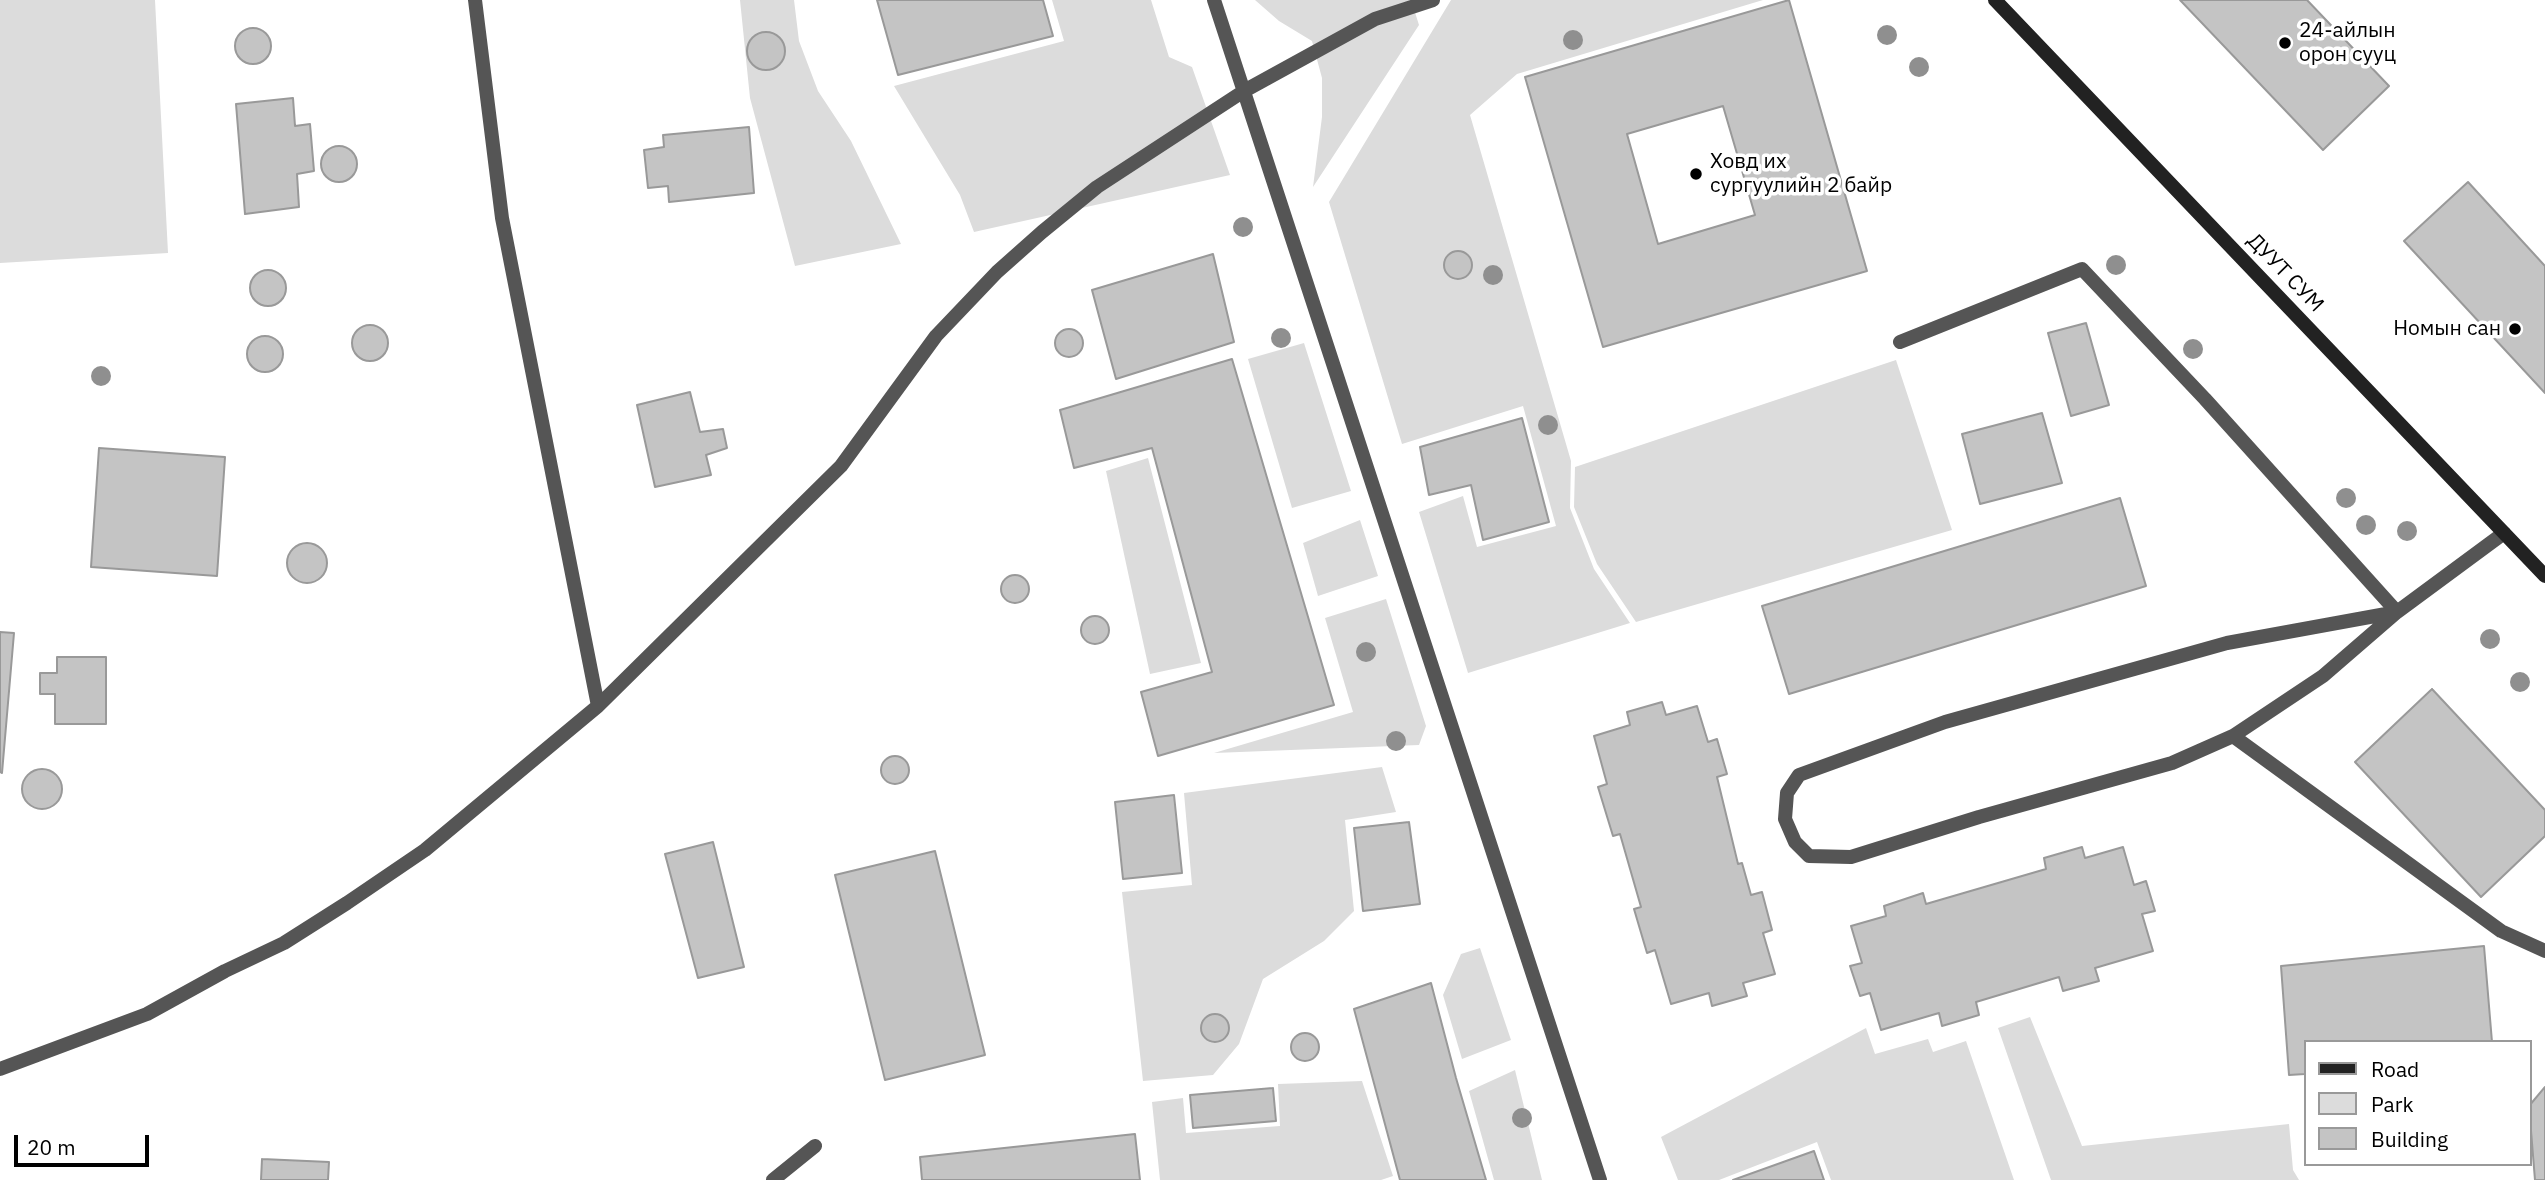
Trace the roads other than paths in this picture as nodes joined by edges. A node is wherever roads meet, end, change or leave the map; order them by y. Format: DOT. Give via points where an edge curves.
graph roads {
  1 [pos="475,0"];
  2 [pos="1214,0"];
  3 [pos="1433,0"];
  4 [pos="1994,0"];
  5 [pos="1244,91"];
  6 [pos="1899,342"];
  7 [pos="2504,533"];
  8 [pos="2545,576"];
  9 [pos="2397,611"];
  10 [pos="598,706"];
  11 [pos="2233,737"];
  12 [pos="2545,951"];
  13 [pos="0,1069"];
  14 [pos="815,1146"];
  15 [pos="773,1180"];
  16 [pos="1600,1180"];
  1 -- 10 [label="street" via="502,218"];
  2 -- 5 [label="street"];
  3 -- 5 [label="street" via="1375,19"];
  4 -- 7 [label="main road, ДУУТ СУМ"];
  5 -- 10 [label="street" via="1097,187 997,272 936,336 841,466"];
  5 -- 16 [label="street"];
  6 -- 9 [label="street" via="2082,269"];
  7 -- 8 [label="main road, ДУУТ СУМ"];
  7 -- 9 [label="street"];
  9 -- 11 [label="street" via="2323,676"];
  9 -- 11 [label="street" via="2227,643 1945,722 1799,775 1787,793 1785,819 1809,856 1851,857 2172,763"];
  10 -- 13 [label="street" via="425,849 284,943 146,1014"];
  11 -- 12 [label="street" via="2501,931"];
  14 -- 15 [label="street"];
}
